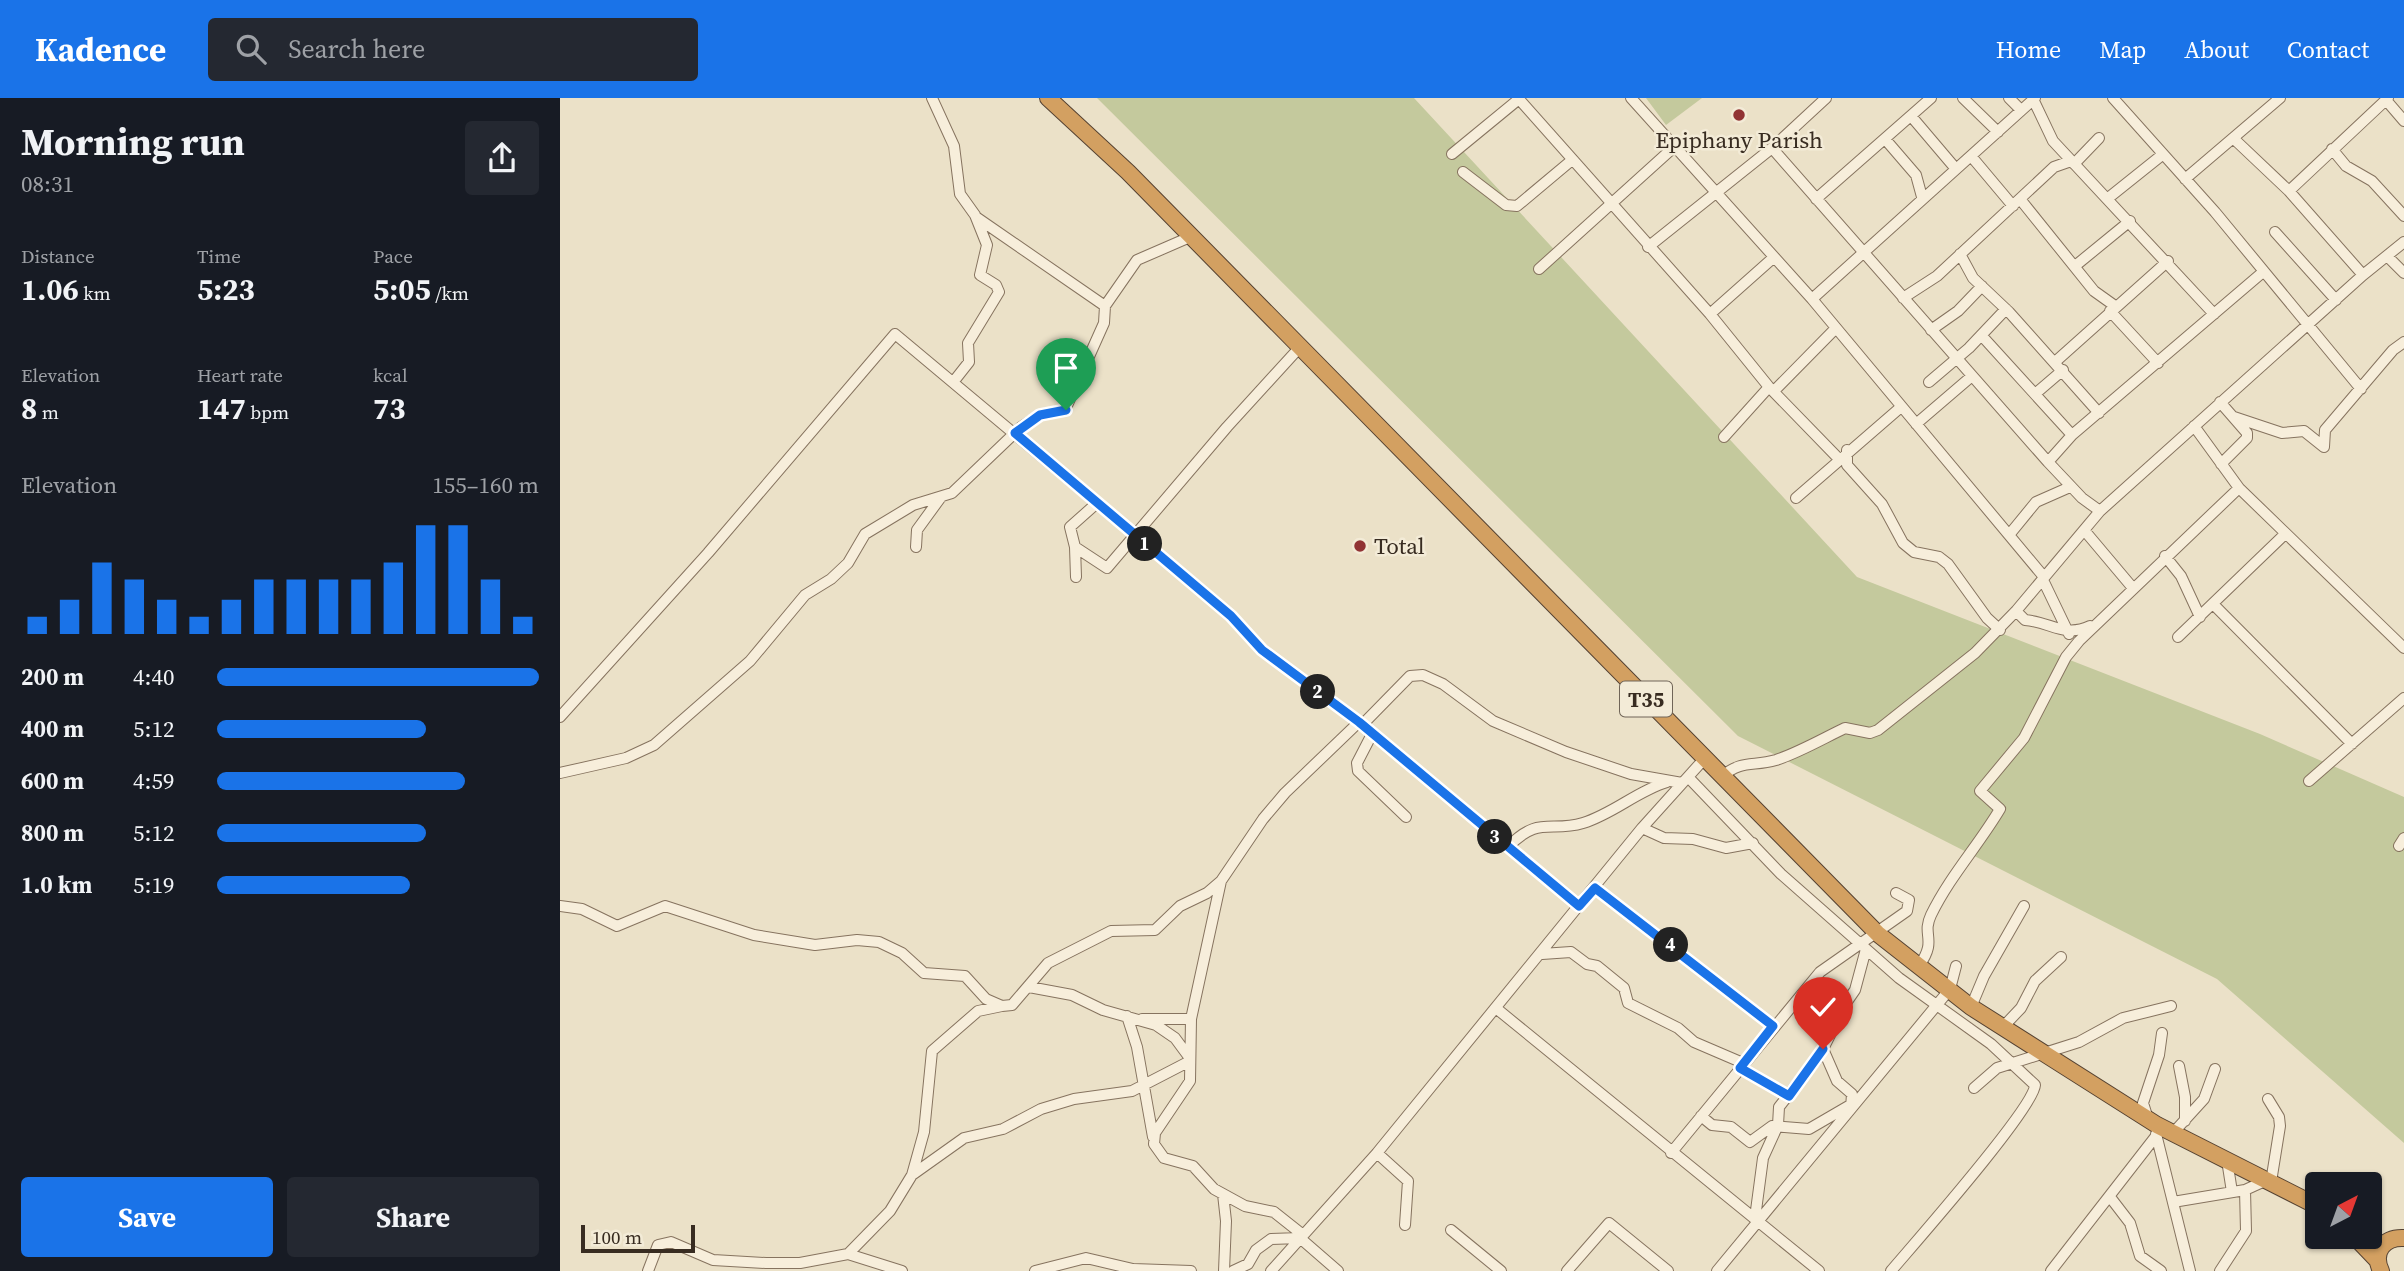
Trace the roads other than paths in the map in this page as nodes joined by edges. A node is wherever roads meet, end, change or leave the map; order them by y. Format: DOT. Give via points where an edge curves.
graph roads {
  1 [pos="932,98"];
  2 [pos="1048,98"];
  3 [pos="1630,98"];
  4 [pos="1826,98"];
  5 [pos="1963,98"];
  6 [pos="2009,98"];
  7 [pos="2113,98"];
  8 [pos="2280,98"];
  9 [pos="1519,99"];
  10 [pos="2034,99"];
  11 [pos="2387,99"];
  12 [pos="1924,100"];
  13 [pos="2021,110"];
  14 [pos="1911,116"];
  15 [pos="2404,121"];
  16 [pos="1997,132"];
  17 [pos="2099,138"];
  18 [pos="2233,138"];
  19 [pos="1885,139"];
  20 [pos="1674,147"];
  21 [pos="1772,148"];
  22 [pos="2332,149"];
  23 [pos="1452,155"];
  24 [pos="2162,155"];
  25 [pos="1971,156"];
  26 [pos="1572,160"];
  27 [pos="2072,162"];
  28 [pos="1956,169"];
  29 [pos="1463,172"];
  30 [pos="2185,179"];
  31 [pos="2289,191"];
  32 [pos="1718,192"];
  33 [pos="1922,197"];
  34 [pos="1816,199"];
  35 [pos="2107,199"];
  36 [pos="1611,201"];
  37 [pos="2016,203"];
  38 [pos="2404,216"];
  39 [pos="976,218"];
  40 [pos="2130,221"];
  41 [pos="2275,232"];
  42 [pos="1190,237"];
  43 [pos="2404,242"];
  44 [pos="1648,247"];
  45 [pos="1861,252"];
  46 [pos="1960,254"];
  47 [pos="2388,257"];
  48 [pos="1773,258"];
  49 [pos="2168,261"];
  50 [pos="2075,266"];
  51 [pos="1539,269"];
  52 [pos="2263,272"];
  53 [pos="2404,273"];
  54 [pos="2363,275"];
  55 [pos="1982,286"];
  56 [pos="1903,298"];
  57 [pos="1812,299"];
  58 [pos="2336,300"];
  59 [pos="1105,306"];
  60 [pos="2006,309"];
  61 [pos="2113,309"];
  62 [pos="1710,314"];
  63 [pos="2214,314"];
  64 [pos="2306,325"];
  65 [pos="1836,328"];
  66 [pos="1931,330"];
  67 [pos="1982,335"];
  68 [pos="2404,342"];
  69 [pos="1300,348"];
  70 [pos="1955,358"];
  71 [pos="2158,363"];
  72 [pos="2059,366"];
  73 [pos="1972,376"];
  74 [pos="954,381"];
  75 [pos="1929,382"];
  76 [pos="1772,389"];
  77 [pos="2361,389"];
  78 [pos="2035,394"];
  79 [pos="2220,402"];
  80 [pos="1901,407"];
  81 [pos="2099,413"];
  82 [pos="2234,416"];
  83 [pos="1916,424"];
  84 [pos="2194,426"];
  85 [pos="1015,433"];
  86 [pos="2072,435"];
  87 [pos="1724,437"];
  88 [pos="1843,454"];
  89 [pos="2048,462"];
  90 [pos="2221,464"];
  91 [pos="2070,487"];
  92 [pos="2239,488"];
  93 [pos="941,497"];
  94 [pos="1796,498"];
  95 [pos="1097,503"];
  96 [pos="2100,511"];
  97 [pos="2084,530"];
  98 [pos="2285,534"];
  99 [pos="1134,535"];
  100 [pos="2009,535"];
  101 [pos="916,547"];
  102 [pos="1075,547"];
  103 [pos="2165,556"];
  104 [pos="1076,577"];
  105 [pos="2044,578"];
  106 [pos="2132,587"];
  107 [pos="2214,605"];
  108 [pos="2017,611"];
  109 [pos="2200,617"];
  110 [pos="2096,624"];
  111 [pos="2000,630"];
  112 [pos="2068,632"];
  113 [pos="2178,637"];
  114 [pos="2404,648"];
  115 [pos="2070,650"];
  116 [pos="2404,698"];
  117 [pos="560,717"];
  118 [pos="1360,724"];
  119 [pos="1372,734"];
  120 [pos="2352,744"];
  121 [pos="1705,758"];
  122 [pos="560,774"];
  123 [pos="1721,777"];
  124 [pos="1680,780"];
  125 [pos="2309,781"];
  126 [pos="1406,817"];
  127 [pos="1642,828"];
  128 [pos="1753,843"];
  129 [pos="1508,847"];
  130 [pos="1221,881"];
  131 [pos="1595,888"];
  132 [pos="1896,893"];
  133 [pos="560,906"];
  134 [pos="1579,906"];
  135 [pos="2024,906"];
  136 [pos="1878,934"];
  137 [pos="1863,948"];
  138 [pos="1542,954"];
  139 [pos="2061,957"];
  140 [pos="1919,966"];
  141 [pos="1956,966"];
  142 [pos="1029,987"];
  143 [pos="1950,989"];
  144 [pos="1002,1006"];
  145 [pos="2171,1006"];
  146 [pos="1935,1007"];
  147 [pos="1971,1007"];
  148 [pos="1497,1009"];
  149 [pos="1127,1016"];
  150 [pos="1140,1019"];
  151 [pos="1191,1019"];
  152 [pos="1773,1026"];
  153 [pos="2002,1028"];
  154 [pos="2162,1032"];
  155 [pos="1823,1051"];
  156 [pos="2043,1054"];
  157 [pos="1189,1059"];
  158 [pos="2014,1064"];
  159 [pos="1742,1066"];
  160 [pos="2179,1066"];
  161 [pos="2215,1069"];
  162 [pos="1142,1087"];
  163 [pos="1974,1088"];
  164 [pos="1789,1096"];
  165 [pos="2268,1099"];
  166 [pos="1852,1106"];
  167 [pos="1701,1116"];
  168 [pos="2185,1121"];
  169 [pos="1778,1125"];
  170 [pos="2154,1127"];
  171 [pos="2173,1133"];
  172 [pos="1154,1140"];
  173 [pos="1377,1153"];
  174 [pos="1671,1153"];
  175 [pos="2227,1160"];
  176 [pos="912,1175"];
  177 [pos="2269,1181"];
  178 [pos="2245,1190"];
  179 [pos="2232,1192"];
  180 [pos="1223,1194"];
  181 [pos="2110,1197"];
  182 [pos="2305,1200"];
  183 [pos="2173,1202"];
  184 [pos="1757,1220"];
  185 [pos="1405,1225"];
  186 [pos="1451,1230"];
  187 [pos="1302,1236"];
  188 [pos="2397,1239"];
  189 [pos="2365,1250"];
  190 [pos="848,1254"];
  191 [pos="2378,1266"];
  192 [pos="648,1271"];
  193 [pos="902,1271"];
  194 [pos="1035,1271"];
  195 [pos="1191,1271"];
  196 [pos="1224,1271"];
  197 [pos="1233,1271"];
  198 [pos="1271,1271"];
  199 [pos="1338,1271"];
  200 [pos="1502,1271"];
  201 [pos="1567,1271"];
  202 [pos="1668,1271"];
  203 [pos="1717,1271"];
  204 [pos="1819,1271"];
  205 [pos="1891,1271"];
  206 [pos="2051,1271"];
  207 [pos="2161,1271"];
  208 [pos="2190,1271"];
  209 [pos="2220,1271"];
  1 -- 39 [label="street" via="954,146 960,194"];
  2 -- 42 [label="highway, T35"];
  3 -- 20 [label="street"];
  4 -- 21 [label="street"];
  5 -- 16 [label="street"];
  6 -- 13 [label="street"];
  7 -- 24 [label="street"];
  8 -- 18 [label="street"];
  9 -- 23 [label="street"];
  9 -- 26 [label="street"];
  10 -- 13 [label="street"];
  10 -- 27 [label="street" via="2048,132"];
  11 -- 15 [label="street"];
  11 -- 22 [label="street"];
  12 -- 14 [label="street"];
  13 -- 16 [label="street"];
  14 -- 19 [label="street"];
  14 -- 28 [label="street"];
  16 -- 25 [label="street"];
  17 -- 27 [label="street"];
  18 -- 30 [label="street"];
  18 -- 31 [label="street"];
  19 -- 33 [label="street" via="1916,175"];
  19 -- 34 [label="street"];
  20 -- 32 [label="street"];
  20 -- 36 [label="street"];
  21 -- 32 [label="street"];
  21 -- 34 [label="street"];
  22 -- 31 [label="street"];
  22 -- 38 [label="street" via="2346,166 2372,180"];
  24 -- 30 [label="street"];
  24 -- 35 [label="street"];
  25 -- 28 [label="street"];
  25 -- 37 [label="street"];
  26 -- 29 [label="street" via="1517,206 1506,205"];
  26 -- 36 [label="street"];
  27 -- 35 [label="street"];
  27 -- 37 [label="street" via="2054,167"];
  28 -- 33 [label="street"];
  30 -- 52 [label="street"];
  31 -- 54 [label="street"];
  32 -- 44 [label="street"];
  32 -- 48 [label="street"];
  33 -- 45 [label="street"];
  34 -- 45 [label="street"];
  35 -- 40 [label="street"];
  36 -- 44 [label="street"];
  36 -- 51 [label="street"];
  37 -- 46 [label="street"];
  37 -- 50 [label="street"];
  39 -- 59 [label="street"];
  39 -- 74 [label="street" via="987,245 980,275 999,292 969,342 969,362"];
  40 -- 49 [label="street"];
  40 -- 50 [label="street"];
  41 -- 58 [label="street"];
  42 -- 59 [label="street" via="1137,260"];
  42 -- 69 [label="highway, T35"];
  43 -- 47 [label="street"];
  44 -- 62 [label="street"];
  45 -- 56 [label="street"];
  45 -- 57 [label="street"];
  46 -- 55 [label="street"];
  46 -- 56 [label="street"];
  47 -- 53 [label="street"];
  47 -- 54 [label="street"];
  48 -- 57 [label="street"];
  48 -- 62 [label="street"];
  49 -- 61 [label="street"];
  49 -- 63 [label="street"];
  50 -- 61 [label="street"];
  52 -- 63 [label="street"];
  52 -- 64 [label="street"];
  54 -- 58 [label="street"];
  55 -- 60 [label="street"];
  55 -- 66 [label="street"];
  56 -- 66 [label="street"];
  57 -- 65 [label="street"];
  58 -- 64 [label="street"];
  59 -- 85 [label="street" via="1104,323 1066,410 1040,415"];
  60 -- 67 [label="street"];
  60 -- 72 [label="street"];
  61 -- 71 [label="street"];
  61 -- 72 [label="street"];
  62 -- 76 [label="street"];
  63 -- 71 [label="street"];
  64 -- 77 [label="street"];
  64 -- 79 [label="street"];
  65 -- 76 [label="street"];
  65 -- 80 [label="street"];
  66 -- 70 [label="street"];
  67 -- 70 [label="street"];
  67 -- 78 [label="street"];
  68 -- 77 [label="street"];
  69 -- 99 [label="street"];
  69 -- 121 [label="highway, T35"];
  70 -- 73 [label="street"];
  70 -- 75 [label="street"];
  71 -- 81 [label="street"];
  72 -- 78 [label="street"];
  72 -- 81 [label="street"];
  73 -- 83 [label="street"];
  73 -- 89 [label="street"];
  74 -- 85 [label="street"];
  74 -- 117 [label="street" via="895,334"];
  76 -- 87 [label="street"];
  76 -- 88 [label="street"];
  77 -- 82 [label="street" via="2325,430 2324,447 2304,431 2282,433"];
  78 -- 86 [label="street"];
  79 -- 82 [label="street"];
  79 -- 84 [label="street"];
  80 -- 83 [label="street"];
  80 -- 88 [label="street"];
  81 -- 86 [label="street"];
  82 -- 90 [label="street" via="2246,428 2247,438"];
  83 -- 100 [label="street"];
  84 -- 90 [label="street"];
  84 -- 96 [label="street"];
  85 -- 93 [label="street" via="960,487"];
  85 -- 95 [label="street"];
  86 -- 89 [label="street"];
  88 -- 94 [label="street"];
  88 -- 111 [label="street" via="1847,465 1882,504 1903,543 1914,552 1939,557 1948,564"];
  89 -- 91 [label="street"];
  90 -- 92 [label="street"];
  91 -- 96 [label="street"];
  91 -- 100 [label="street" via="2036,502"];
  92 -- 98 [label="street"];
  92 -- 103 [label="street"];
  93 -- 101 [label="street" via="917,530"];
  93 -- 122 [label="street" via="913,505 865,534 848,563 805,595 750,661 663,739 626,758"];
  95 -- 99 [label="street"];
  95 -- 102 [label="street" via="1071,524"];
  96 -- 97 [label="street"];
  97 -- 105 [label="street"];
  97 -- 106 [label="street"];
  98 -- 107 [label="street"];
  98 -- 114 [label="street"];
  99 -- 102 [label="street" via="1107,569"];
  99 -- 118 [label="street" via="1231,616 1262,650"];
  100 -- 105 [label="street"];
  102 -- 104 [label="street"];
  103 -- 106 [label="street"];
  103 -- 109 [label="street" via="2181,576"];
  105 -- 108 [label="street"];
  105 -- 112 [label="street"];
  106 -- 110 [label="street"];
  107 -- 109 [label="street"];
  107 -- 120 [label="street"];
  108 -- 111 [label="street"];
  108 -- 112 [label="street" via="2025,620 2043,621"];
  109 -- 113 [label="street"];
  110 -- 112 [label="street"];
  110 -- 115 [label="street"];
  111 -- 123 [label="street" via="1878,730 1845,728 1779,759 1739,764"];
  112 -- 115 [label="street"];
  115 -- 140 [label="street" via="2024,738 1980,791 2000,809 1956,869 1931,914 1927,926 1931,943"];
  116 -- 120 [label="street"];
  118 -- 119 [label="street"];
  118 -- 124 [label="street" via="1410,676 1423,675 1507,727 1631,774"];
  118 -- 130 [label="street" via="1278,801"];
  119 -- 126 [label="street" via="1357,771"];
  119 -- 129 [label="street"];
  120 -- 125 [label="street"];
  121 -- 123 [label="highway, T35"];
  121 -- 124 [label="street"];
  123 -- 136 [label="highway, T35"];
  124 -- 127 [label="street"];
  124 -- 128 [label="street"];
  124 -- 129 [label="street" via="1585,822 1537,827"];
  127 -- 128 [label="street" via="1664,838 1700,840 1726,848"];
  127 -- 131 [label="street"];
  128 -- 137 [label="street"];
  129 -- 134 [label="street"];
  130 -- 142 [label="street" via="1180,906 1155,930 1111,931 1048,963"];
  130 -- 151 [label="street"];
  131 -- 134 [label="street"];
  131 -- 152 [label="street"];
  132 -- 136 [label="street" via="1907,898 1909,906"];
  133 -- 144 [label="street" via="582,909 617,926 666,906 754,935 815,944 879,942 902,953 924,974 965,976 980,994"];
  134 -- 138 [label="street"];
  135 -- 147 [label="street"];
  136 -- 137 [label="street"];
  136 -- 140 [label="highway, T35"];
  137 -- 146 [label="street"];
  137 -- 152 [label="street" via="1820,972"];
  137 -- 155 [label="street" via="1857,987 1828,1034"];
  138 -- 148 [label="street"];
  138 -- 159 [label="street" via="1571,952 1587,964 1597,965 1624,988 1628,1003"];
  139 -- 153 [label="street" via="2035,981 2020,1010"];
  140 -- 143 [label="highway, T35"];
  141 -- 143 [label="street"];
  142 -- 144 [label="street" via="1015,1004"];
  142 -- 149 [label="street" via="1072,995"];
  143 -- 146 [label="street"];
  143 -- 147 [label="highway, T35"];
  144 -- 176 [label="street" via="978,1011 932,1051 924,1132"];
  145 -- 156 [label="street" via="2123,1018 2079,1042"];
  146 -- 158 [label="street"];
  146 -- 166 [label="street"];
  147 -- 153 [label="highway, T35"];
  148 -- 173 [label="street"];
  148 -- 174 [label="street"];
  149 -- 150 [label="street"];
  149 -- 162 [label="street"];
  150 -- 151 [label="street"];
  150 -- 157 [label="street" via="1168,1033"];
  151 -- 157 [label="street"];
  152 -- 159 [label="street"];
  153 -- 156 [label="highway, T35"];
  154 -- 170 [label="street" via="2143,1103"];
  155 -- 164 [label="street"];
  155 -- 166 [label="street" via="1837,1081 1852,1094"];
  156 -- 158 [label="street"];
  156 -- 170 [label="highway, T35"];
  157 -- 162 [label="street"];
  157 -- 172 [label="street" via="1191,1077 1186,1091"];
  158 -- 163 [label="street" via="1992,1070"];
  158 -- 205 [label="street" via="2033,1081 2030,1100"];
  159 -- 164 [label="street"];
  159 -- 167 [label="street"];
  160 -- 168 [label="street"];
  161 -- 168 [label="street" via="2204,1099"];
  162 -- 172 [label="street"];
  162 -- 176 [label="street" via="1066,1101 1003,1129 968,1136"];
  164 -- 169 [label="street" via="1779,1107"];
  165 -- 177 [label="street" via="2280,1126"];
  166 -- 169 [label="street" via="1809,1129"];
  166 -- 184 [label="street"];
  167 -- 169 [label="street" via="1712,1125 1733,1129 1749,1142"];
  167 -- 174 [label="street"];
  168 -- 171 [label="street"];
  169 -- 184 [label="street" via="1763,1158"];
  170 -- 171 [label="highway, T35"];
  170 -- 181 [label="street"];
  170 -- 183 [label="street"];
  171 -- 175 [label="highway, T35"];
  172 -- 180 [label="street" via="1160,1154 1193,1166"];
  173 -- 185 [label="street" via="1408,1181"];
  173 -- 187 [label="street"];
  174 -- 184 [label="street"];
  175 -- 177 [label="highway, T35"];
  175 -- 179 [label="street"];
  176 -- 190 [label="street" via="890,1211"];
  177 -- 178 [label="street"];
  177 -- 182 [label="highway, T35"];
  178 -- 179 [label="street"];
  178 -- 209 [label="street" via="2246,1231"];
  179 -- 183 [label="street"];
  180 -- 187 [label="street" via="1252,1209 1274,1212"];
  180 -- 196 [label="street"];
  181 -- 206 [label="street"];
  181 -- 207 [label="street" via="2130,1223 2140,1256"];
  183 -- 208 [label="street"];
  184 -- 203 [label="street"];
  184 -- 204 [label="street"];
  186 -- 200 [label="street"];
  187 -- 197 [label="street" via="1271,1239 1256,1250 1248,1264"];
  187 -- 198 [label="street"];
  187 -- 199 [label="street"];
  188 -- 191 [label="highway" via="2380,1248"];
  189 -- 191 [label="highway"];
  190 -- 192 [label="street" via="800,1263 720,1261 663,1242"];
  190 -- 193 [label="street"];
  194 -- 195 [label="street" via="1081,1258 1133,1269"];
  201 -- 202 [label="street" via="1609,1223"];
}
